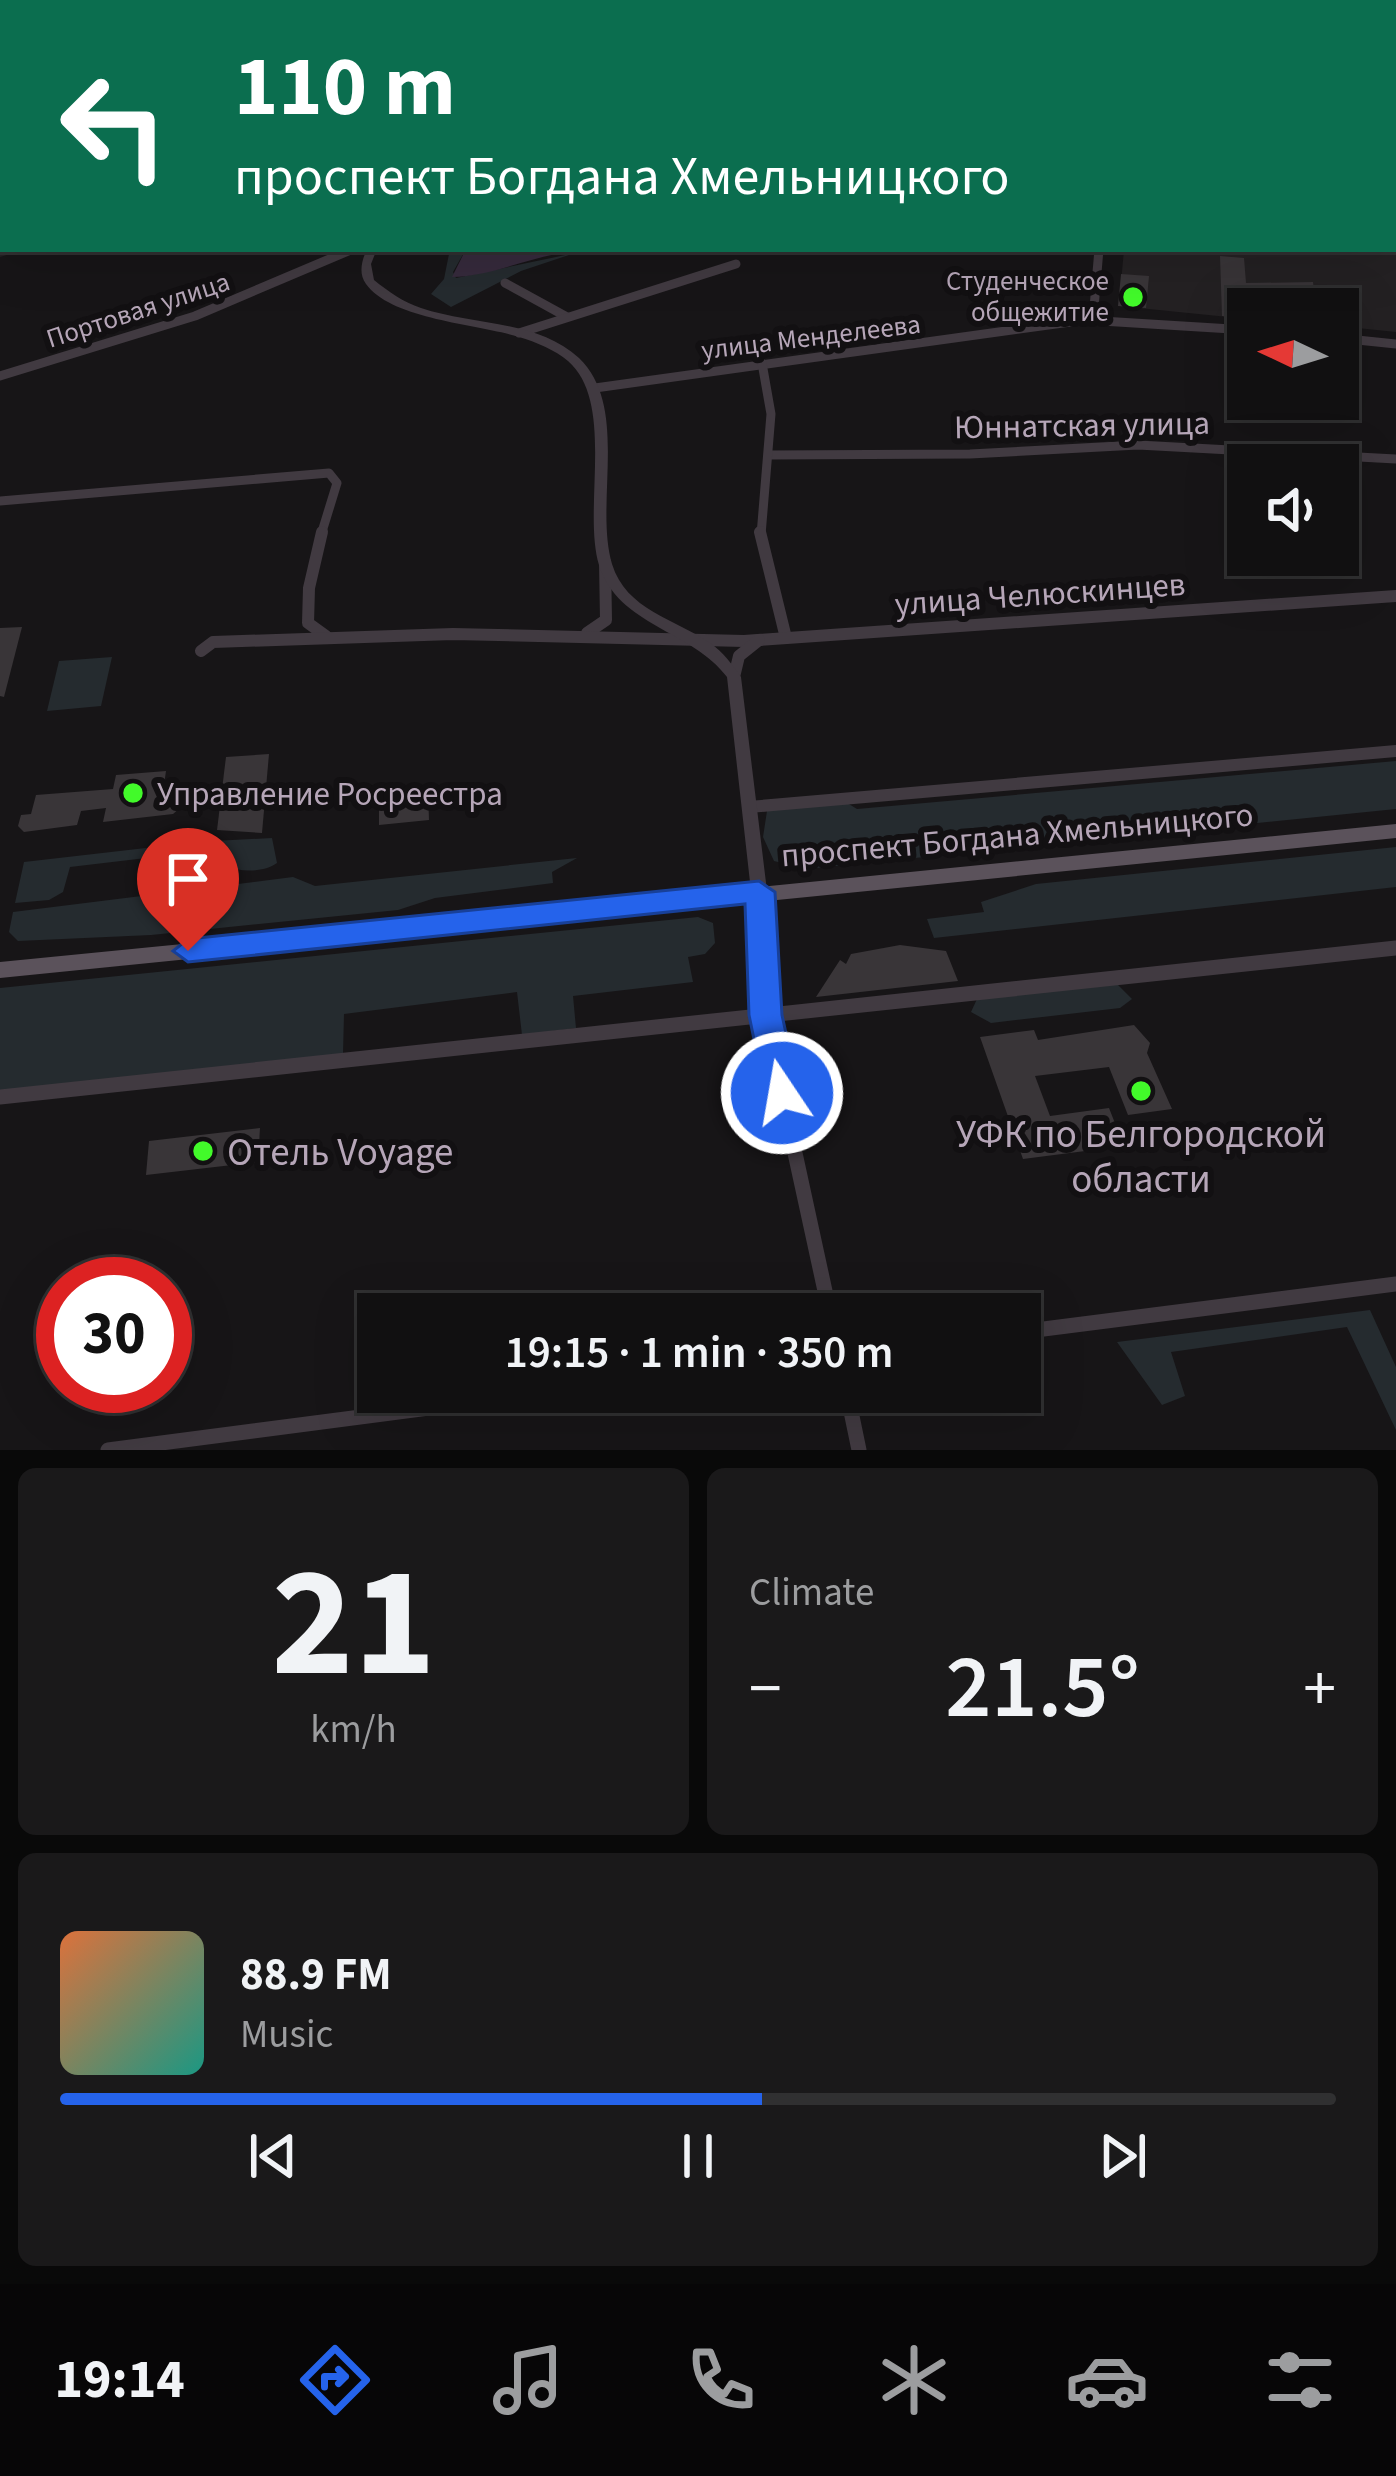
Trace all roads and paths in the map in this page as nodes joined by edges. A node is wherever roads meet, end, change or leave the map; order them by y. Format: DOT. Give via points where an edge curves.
graph roads {
  1 [pos="346,252"];
  2 [pos="371,252"];
  3 [pos="1099,252"];
  4 [pos="736,264"];
  5 [pos="505,283"];
  6 [pos="567,317"];
  7 [pos="1100,318"];
  8 [pos="1227,328"];
  9 [pos="519,333"];
  10 [pos="1359,340"];
  11 [pos="1396,344"];
  12 [pos="762,363"];
  13 [pos="0,376"];
  14 [pos="595,388"];
  15 [pos="769,455"];
  16 [pos="1396,459"];
  17 [pos="0,501"];
  18 [pos="605,562"];
  19 [pos="1396,596"];
  20 [pos="642,614"];
  21 [pos="580,634"];
  22 [pos="623,635"];
  23 [pos="682,637"];
  24 [pos="333,638"];
  25 [pos="786,638"];
  26 [pos="744,640"];
  27 [pos="760,640"];
  28 [pos="201,651"];
  29 [pos="721,657"];
  30 [pos="734,677"];
  31 [pos="1396,752"];
  32 [pos="749,807"];
  33 [pos="1396,831"];
  34 [pos="759,892"];
  35 [pos="1396,948"];
  36 [pos="0,970"];
  37 [pos="765,1015"];
  38 [pos="0,1097"];
  39 [pos="1396,1284"];
  40 [pos="825,1293"];
  41 [pos="1041,1329"];
  42 [pos="402,1413"];
  43 [pos="851,1413"];
  44 [pos="172,1445"];
  45 [pos="108,1450"];
  46 [pos="859,1450"];
  1 -- 13 [label="street, Портовая улица" via="195,316"];
  2 -- 9 [label="street" via="369,281 392,299"];
  3 -- 7 [label="street"];
  4 -- 6 [label="street"];
  5 -- 6 [label="street"];
  6 -- 9 [label="street"];
  7 -- 8 [label="street, улица Менделеева"];
  7 -- 12 [label="street, улица Менделеева"];
  9 -- 14 [label="street" via="569,356"];
  10 -- 11 [label="street"];
  12 -- 14 [label="street, улица Менделеева"];
  12 -- 15 [label="street"];
  14 -- 18 [label="street"];
  15 -- 16 [label="street, Юннатская улица" via="1138,445"];
  15 -- 25 [label="street" via="759,526"];
  17 -- 24 [label="street" via="329,473 337,483 306,612 316,632"];
  18 -- 20 [label="street"];
  18 -- 21 [label="street" via="605,620"];
  19 -- 25 [label="street, улица Челюскинцев"];
  20 -- 22 [label="street"];
  20 -- 23 [label="street"];
  21 -- 22 [label="street, улица Челюскинцев"];
  21 -- 24 [label="street"];
  22 -- 23 [label="street, улица Челюскинцев"];
  23 -- 26 [label="street, улица Челюскинцев"];
  23 -- 29 [label="street"];
  24 -- 28 [label="street" via="214,642"];
  25 -- 27 [label="street, улица Челюскинцев"];
  26 -- 27 [label="street, улица Челюскинцев"];
  26 -- 29 [label="street"];
  27 -- 30 [label="street" via="740,656"];
  29 -- 30 [label="street"];
  30 -- 32 [label="street"];
  31 -- 32 [label="street"];
  32 -- 34 [label="street"];
  33 -- 34 [label="main road, проспект Богдана Хмельницкого"];
  34 -- 36 [label="main road, проспект Богдана Хмельницкого"];
  34 -- 37 [label="street"];
  35 -- 37 [label="street"];
  37 -- 38 [label="street"];
  37 -- 40 [label="street"];
  39 -- 41 [label="street"];
  42 -- 44 [label="street"];
  43 -- 46 [label="street"];
  44 -- 45 [label="street"];
}
